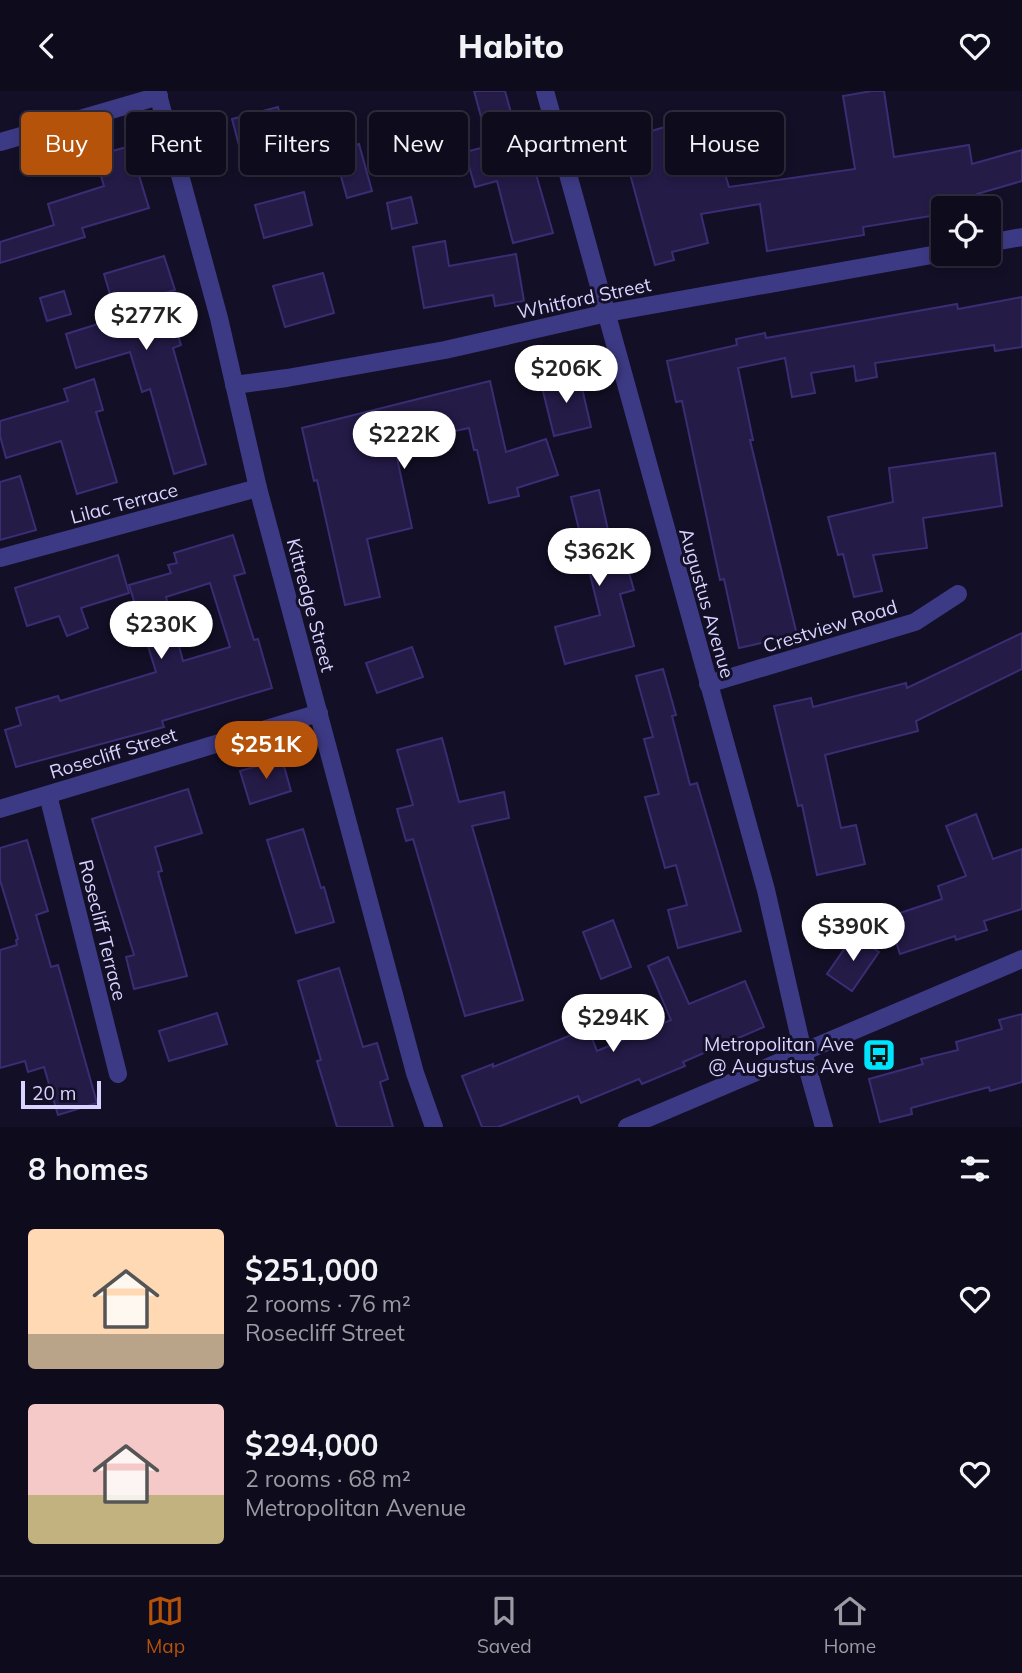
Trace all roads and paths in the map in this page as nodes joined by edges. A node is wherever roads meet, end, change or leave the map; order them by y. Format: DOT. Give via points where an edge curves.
graph roads {
  1 [pos="545,91"];
  2 [pos="158,94"];
  3 [pos="0,142"];
  4 [pos="1022,237"];
  5 [pos="1001,241"];
  6 [pos="931,255"];
  7 [pos="607,313"];
  8 [pos="234,385"];
  9 [pos="257,488"];
  10 [pos="0,558"];
  11 [pos="958,594"];
  12 [pos="708,684"];
  13 [pos="319,713"];
  14 [pos="48,795"];
  15 [pos="0,809"];
  16 [pos="1022,959"];
  17 [pos="803,1052"];
  18 [pos="118,1074"];
  19 [pos="434,1127"];
  20 [pos="627,1127"];
  21 [pos="824,1127"];
  1 -- 7 [label="street, Augustus Avenue"];
  2 -- 3 [label="street"];
  2 -- 8 [label="street, Kittredge Street"];
  4 -- 5 [label="street"];
  6 -- 7 [label="street, Whitford Street"];
  7 -- 8 [label="street, Whitford Street" via="445,350"];
  7 -- 12 [label="street, Augustus Avenue"];
  8 -- 9 [label="street, Kittredge Street"];
  9 -- 10 [label="street, Lilac Terrace"];
  9 -- 13 [label="street, Kittredge Street"];
  11 -- 12 [label="street, Crestview Road" via="915,622"];
  12 -- 17 [label="street, Augustus Avenue" via="766,890"];
  13 -- 14 [label="street, Rosecliff Street"];
  13 -- 19 [label="street, Kittredge Street" via="415,1073"];
  14 -- 15 [label="street, Rosecliff Street"];
  14 -- 18 [label="street, Rosecliff Terrace"];
  16 -- 17 [label="street"];
  17 -- 20 [label="street"];
  17 -- 21 [label="street, Augustus Avenue"];
}
